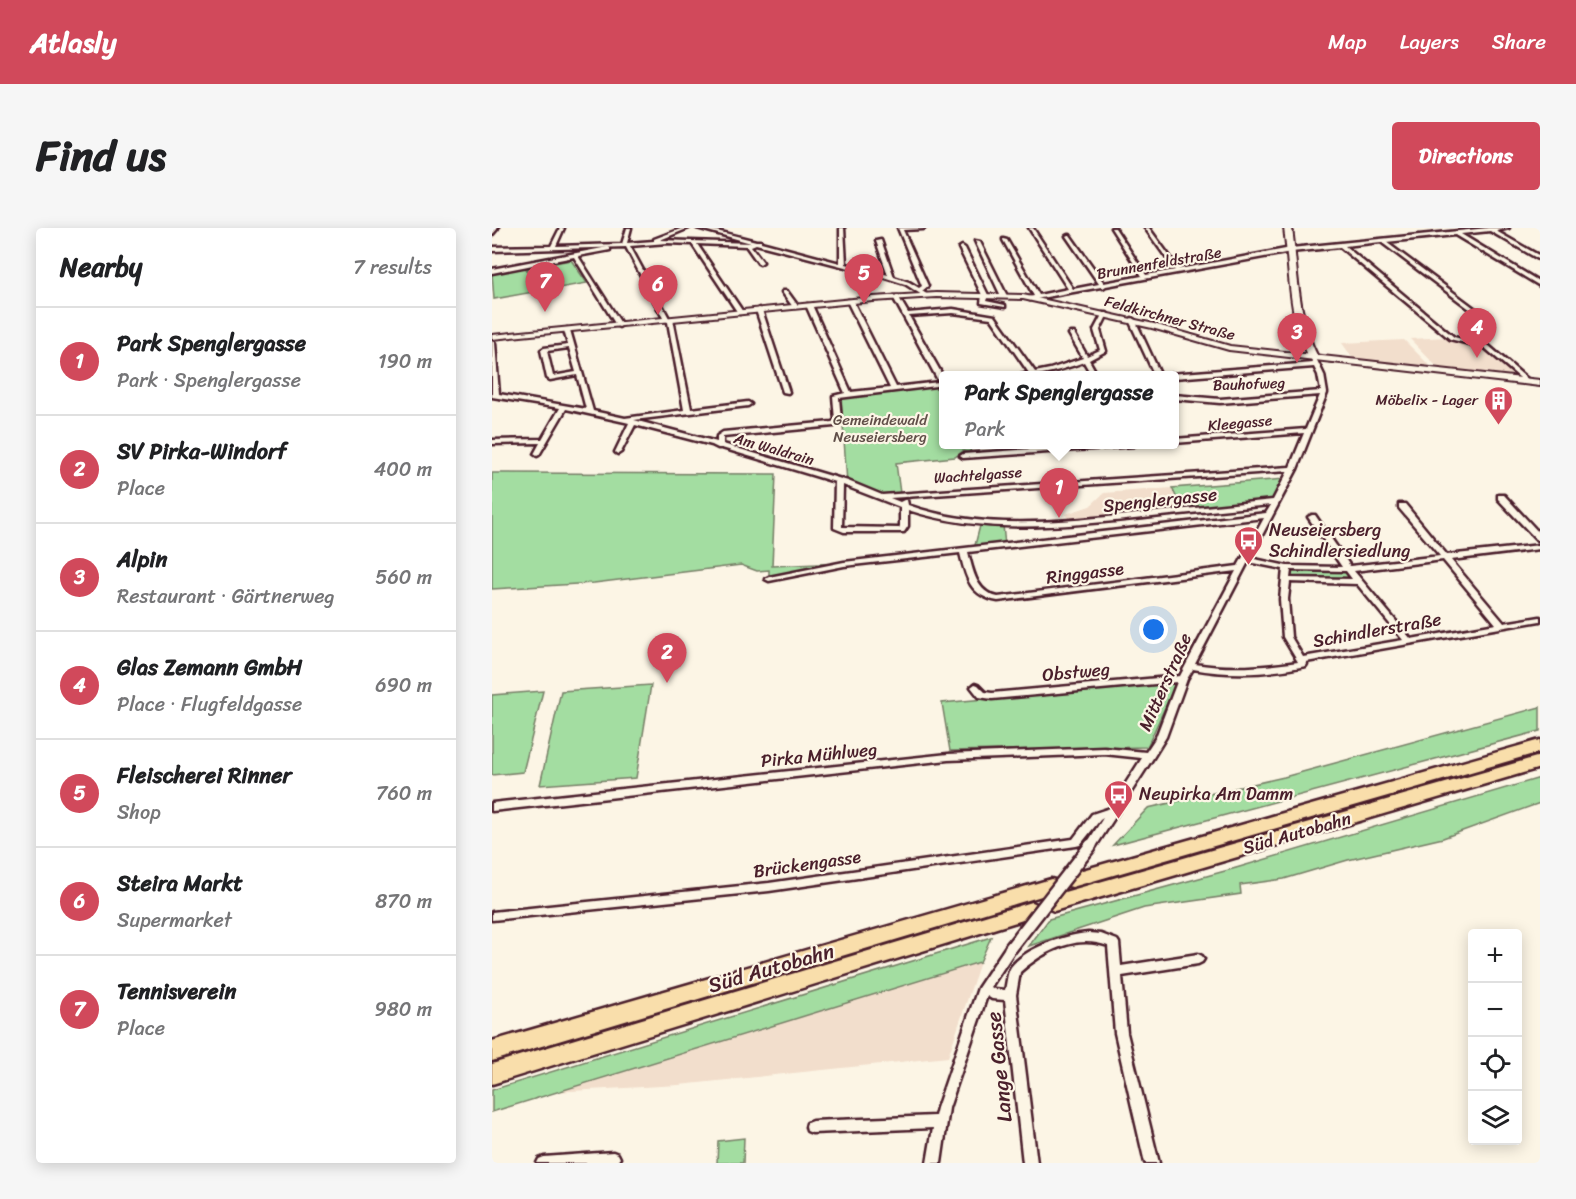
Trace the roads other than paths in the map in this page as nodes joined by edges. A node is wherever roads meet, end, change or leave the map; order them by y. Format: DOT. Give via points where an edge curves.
graph roads {
  1 [pos="496,228"];
  2 [pos="562,228"];
  3 [pos="629,228"];
  4 [pos="687,228"];
  5 [pos="699,228"];
  6 [pos="746,228"];
  7 [pos="842,228"];
  8 [pos="923,228"];
  9 [pos="1031,228"];
  10 [pos="1113,228"];
  11 [pos="1148,228"];
  12 [pos="1288,228"];
  13 [pos="1507,228"];
  14 [pos="900,229"];
  15 [pos="1490,229"];
  16 [pos="492,234"];
  17 [pos="1457,234"];
  18 [pos="1068,236"];
  19 [pos="744,238"];
  20 [pos="1005,240"];
  21 [pos="879,241"];
  22 [pos="655,242"];
  23 [pos="693,242"];
  24 [pos="759,242"];
  25 [pos="977,242"];
  26 [pos="1383,242"];
  27 [pos="627,245"];
  28 [pos="748,245"];
  29 [pos="553,246"];
  30 [pos="1342,246"];
  31 [pos="962,248"];
  32 [pos="492,249"];
  33 [pos="1291,250"];
  34 [pos="575,255"];
  35 [pos="1540,258"];
  36 [pos="760,262"];
  37 [pos="843,264"];
  38 [pos="492,271"];
  39 [pos="1178,271"];
  40 [pos="1145,277"];
  41 [pos="892,278"];
  42 [pos="1540,284"];
  43 [pos="1103,286"];
  44 [pos="1071,290"];
  45 [pos="785,292"];
  46 [pos="922,293"];
  47 [pos="985,295"];
  48 [pos="1004,296"];
  49 [pos="1033,296"];
  50 [pos="896,297"];
  51 [pos="850,301"];
  52 [pos="809,305"];
  53 [pos="795,306"];
  54 [pos="1003,306"];
  55 [pos="759,310"];
  56 [pos="1475,311"];
  57 [pos="740,312"];
  58 [pos="1105,314"];
  59 [pos="906,315"];
  60 [pos="668,320"];
  61 [pos="1132,320"];
  62 [pos="619,325"];
  63 [pos="567,330"];
  64 [pos="1072,334"];
  65 [pos="492,337"];
  66 [pos="492,343"];
  67 [pos="571,346"];
  68 [pos="492,354"];
  69 [pos="1086,359"];
  70 [pos="1315,361"];
  71 [pos="1031,371"];
  72 [pos="1044,371"];
  73 [pos="1093,371"];
  74 [pos="1156,371"];
  75 [pos="578,373"];
  76 [pos="1179,374"];
  77 [pos="939,376"];
  78 [pos="1528,382"];
  79 [pos="1540,382"];
  80 [pos="939,383"];
  81 [pos="894,389"];
  82 [pos="786,392"];
  83 [pos="1324,393"];
  84 [pos="494,395"];
  85 [pos="849,395"];
  86 [pos="1179,397"];
  87 [pos="748,405"];
  88 [pos="564,407"];
  89 [pos="590,412"];
  90 [pos="688,412"];
  91 [pos="623,420"];
  92 [pos="633,422"];
  93 [pos="1308,431"];
  94 [pos="543,441"];
  95 [pos="1179,441"];
  96 [pos="492,442"];
  97 [pos="720,447"];
  98 [pos="1042,449"];
  99 [pos="618,452"];
  100 [pos="537,454"];
  101 [pos="963,456"];
  102 [pos="1293,468"];
  103 [pos="839,482"];
  104 [pos="902,494"];
  105 [pos="882,496"];
  106 [pos="1501,497"];
  107 [pos="1275,502"];
  108 [pos="905,506"];
  109 [pos="1402,506"];
  110 [pos="1269,514"];
  111 [pos="1312,517"];
  112 [pos="1540,538"];
  113 [pos="1540,547"];
  114 [pos="964,552"];
  115 [pos="1445,558"];
  116 [pos="1245,559"];
  117 [pos="1239,567"];
  118 [pos="1287,568"];
  119 [pos="1348,569"];
  120 [pos="769,579"];
  121 [pos="1286,580"];
  122 [pos="1358,582"];
  123 [pos="1540,619"];
  124 [pos="1501,625"];
  125 [pos="1408,641"];
  126 [pos="1301,660"];
  127 [pos="1190,666"];
  128 [pos="1183,679"];
  129 [pos="975,687"];
  130 [pos="1540,746"];
  131 [pos="1150,756"];
  132 [pos="1540,762"];
  133 [pos="492,807"];
  134 [pos="1113,811"];
  135 [pos="1072,880"];
  136 [pos="1032,910"];
  137 [pos="492,916"];
  138 [pos="1198,959"];
  139 [pos="1115,972"];
  140 [pos="984,988"];
  141 [pos="1010,995"];
  142 [pos="492,1051"];
  143 [pos="492,1074"];
  144 [pos="941,1122"];
  145 [pos="812,1127"];
  146 [pos="613,1158"];
  147 [pos="544,1163"];
  148 [pos="934,1163"];
  149 [pos="1030,1163"];
  150 [pos="1152,1163"];
  1 -- 16 [label="street"];
  2 -- 29 [label="street"];
  3 -- 27 [label="street" via="624,243"];
  4 -- 22 [label="street"];
  5 -- 19 [label="street"];
  6 -- 19 [label="street"];
  7 -- 37 [label="street"];
  8 -- 14 [label="street"];
  9 -- 44 [label="street"];
  10 -- 40 [label="street"];
  11 -- 39 [label="street"];
  12 -- 33 [label="main road"];
  13 -- 15 [label="street, Brunnenfeldstraße"];
  14 -- 46 [label="street" via="925,286"];
  15 -- 17 [label="street, Brunnenfeldstraße"];
  15 -- 35 [label="street"];
  17 -- 26 [label="street, Brunnenfeldstraße"];
  17 -- 42 [label="street"];
  18 -- 43 [label="street"];
  19 -- 24 [label="street"];
  20 -- 49 [label="street"];
  21 -- 41 [label="street"];
  22 -- 23 [label="street"];
  22 -- 27 [label="street"];
  23 -- 28 [label="street"];
  23 -- 57 [label="street"];
  24 -- 28 [label="street"];
  24 -- 37 [label="street"];
  25 -- 48 [label="street"];
  26 -- 30 [label="street, Brunnenfeldstraße"];
  26 -- 56 [label="street"];
  27 -- 29 [label="street"];
  27 -- 34 [label="street"];
  27 -- 60 [label="street"];
  28 -- 36 [label="street"];
  29 -- 32 [label="street"];
  30 -- 33 [label="street, Brunnenfeldstraße"];
  30 -- 78 [label="street" via="1454,339 1487,348"];
  31 -- 47 [label="street"];
  33 -- 39 [label="street, Brunnenfeldstraße"];
  33 -- 70 [label="main road" via="1296,306 1304,343"];
  34 -- 38 [label="street"];
  34 -- 62 [label="street"];
  37 -- 41 [label="street"];
  39 -- 40 [label="street, Brunnenfeldstraße"];
  40 -- 43 [label="street, Brunnenfeldstraße"];
  41 -- 46 [label="street"];
  43 -- 44 [label="street, Brunnenfeldstraße"];
  44 -- 49 [label="street, Brunnenfeldstraße"];
  45 -- 53 [label="street"];
  46 -- 47 [label="street, Feldkirchner Straße"];
  46 -- 50 [label="street, Feldkirchner Straße"];
  47 -- 48 [label="street, Feldkirchner Straße"];
  47 -- 54 [label="street" via="983,302"];
  48 -- 49 [label="street, Feldkirchner Straße"];
  49 -- 58 [label="street, Feldkirchner Straße"];
  50 -- 51 [label="street, Feldkirchner Straße"];
  50 -- 59 [label="street"];
  51 -- 52 [label="street, Feldkirchner Straße"];
  51 -- 81 [label="street"];
  52 -- 53 [label="street, Feldkirchner Straße"];
  52 -- 85 [label="street"];
  53 -- 55 [label="street, Feldkirchner Straße"];
  55 -- 57 [label="street, Feldkirchner Straße"];
  55 -- 82 [label="street"];
  57 -- 60 [label="street, Feldkirchner Straße"];
  58 -- 61 [label="street, Feldkirchner Straße"];
  58 -- 69 [label="street" via="1097,330 1103,351"];
  59 -- 71 [label="street" via="953,311 993,317"];
  59 -- 77 [label="street"];
  60 -- 62 [label="street, Feldkirchner Straße"];
  60 -- 90 [label="street"];
  61 -- 70 [label="street, Feldkirchner Straße" via="1230,348"];
  61 -- 74 [label="street"];
  62 -- 63 [label="street, Feldkirchner Straße"];
  63 -- 65 [label="street, Feldkirchner Straße"];
  63 -- 67 [label="street"];
  64 -- 69 [label="street"];
  66 -- 68 [label="street"];
  67 -- 75 [label="street"];
  67 -- 75 [label="street" via="544,350 549,378"];
  68 -- 84 [label="street"];
  69 -- 72 [label="street"];
  69 -- 73 [label="street"];
  70 -- 76 [label="street"];
  70 -- 78 [label="street, Feldkirchner Straße"];
  70 -- 83 [label="street"];
  75 -- 89 [label="street"];
  78 -- 79 [label="street, Feldkirchner Straße"];
  80 -- 81 [label="street"];
  81 -- 85 [label="street"];
  83 -- 86 [label="street, Bauhofweg" via="1220,401"];
  83 -- 93 [label="street, Mitterstraße"];
  84 -- 88 [label="street, Am Waldrain"];
  85 -- 97 [label="street" via="836,399 838,420 834,424 723,434"];
  87 -- 90 [label="street"];
  88 -- 89 [label="street, Am Waldrain"];
  88 -- 94 [label="street"];
  89 -- 91 [label="street, Am Waldrain"];
  90 -- 91 [label="street"];
  91 -- 92 [label="street, Am Waldrain"];
  92 -- 97 [label="street, Am Waldrain"];
  92 -- 99 [label="street"];
  93 -- 95 [label="street, Kleegasse"];
  93 -- 102 [label="street, Mitterstraße"];
  94 -- 96 [label="street"];
  94 -- 100 [label="street"];
  97 -- 103 [label="street, Am Waldrain"];
  98 -- 101 [label="street"];
  102 -- 104 [label="street, Wachtelgasse"];
  102 -- 107 [label="street, Mitterstraße"];
  103 -- 105 [label="street, Am Waldrain"];
  103 -- 108 [label="street" via="838,528 901,530"];
  104 -- 105 [label="street, Wachtelgasse"];
  104 -- 108 [label="street"];
  105 -- 108 [label="street, Am Waldrain"];
  106 -- 112 [label="street"];
  107 -- 108 [label="street, Spenglergasse" via="1032,525 930,514"];
  107 -- 110 [label="street, Mitterstraße"];
  109 -- 115 [label="street"];
  110 -- 114 [label="street, Ringgasse"];
  110 -- 116 [label="street, Mitterstraße"];
  111 -- 119 [label="street"];
  113 -- 115 [label="street"];
  114 -- 117 [label="street, Ringgasse" via="977,590 988,598 998,599"];
  114 -- 120 [label="street, Ringgasse" via="830,566"];
  115 -- 119 [label="street"];
  115 -- 124 [label="street"];
  116 -- 117 [label="street, Mitterstraße"];
  116 -- 118 [label="street"];
  117 -- 127 [label="street, Mitterstraße"];
  118 -- 119 [label="street"];
  118 -- 121 [label="street"];
  119 -- 122 [label="street"];
  121 -- 122 [label="street"];
  121 -- 126 [label="street" via="1287,638"];
  122 -- 125 [label="street"];
  123 -- 124 [label="street, Schindlerstraße"];
  124 -- 125 [label="street, Schindlerstraße"];
  125 -- 126 [label="street, Schindlerstraße"];
  126 -- 127 [label="street, Schindlerstraße" via="1303,664 1245,673"];
  127 -- 128 [label="street, Mitterstraße"];
  128 -- 129 [label="street, Obstweg" via="992,696 982,695"];
  128 -- 131 [label="street, Mitterstraße"];
  130 -- 135 [label="highway, Süd Autobahn"];
  131 -- 133 [label="street, Pirka Mühlweg" via="1104,751 948,757"];
  131 -- 134 [label="street, Mitterstraße"];
  132 -- 142 [label="highway, Süd Autobahn"];
  134 -- 137 [label="street, Brückengasse" via="1096,817 1076,842 769,887"];
  134 -- 140 [label="street, Mitterstraße, bridge"];
  136 -- 143 [label="highway, Süd Autobahn"];
  138 -- 139 [label="street"];
  139 -- 141 [label="street" via="1113,943 1089,936 1047,947 1023,963 1012,977"];
  139 -- 150 [label="street" via="1120,1033"];
  140 -- 141 [label="street, Lange Gasse" via="992,994"];
  140 -- 144 [label="street, Mitterstraße"];
  141 -- 149 [label="street, Lange Gasse"];
  144 -- 145 [label="street"];
  144 -- 148 [label="street, Mitterstraße"];
  146 -- 147 [label="street"];
}
